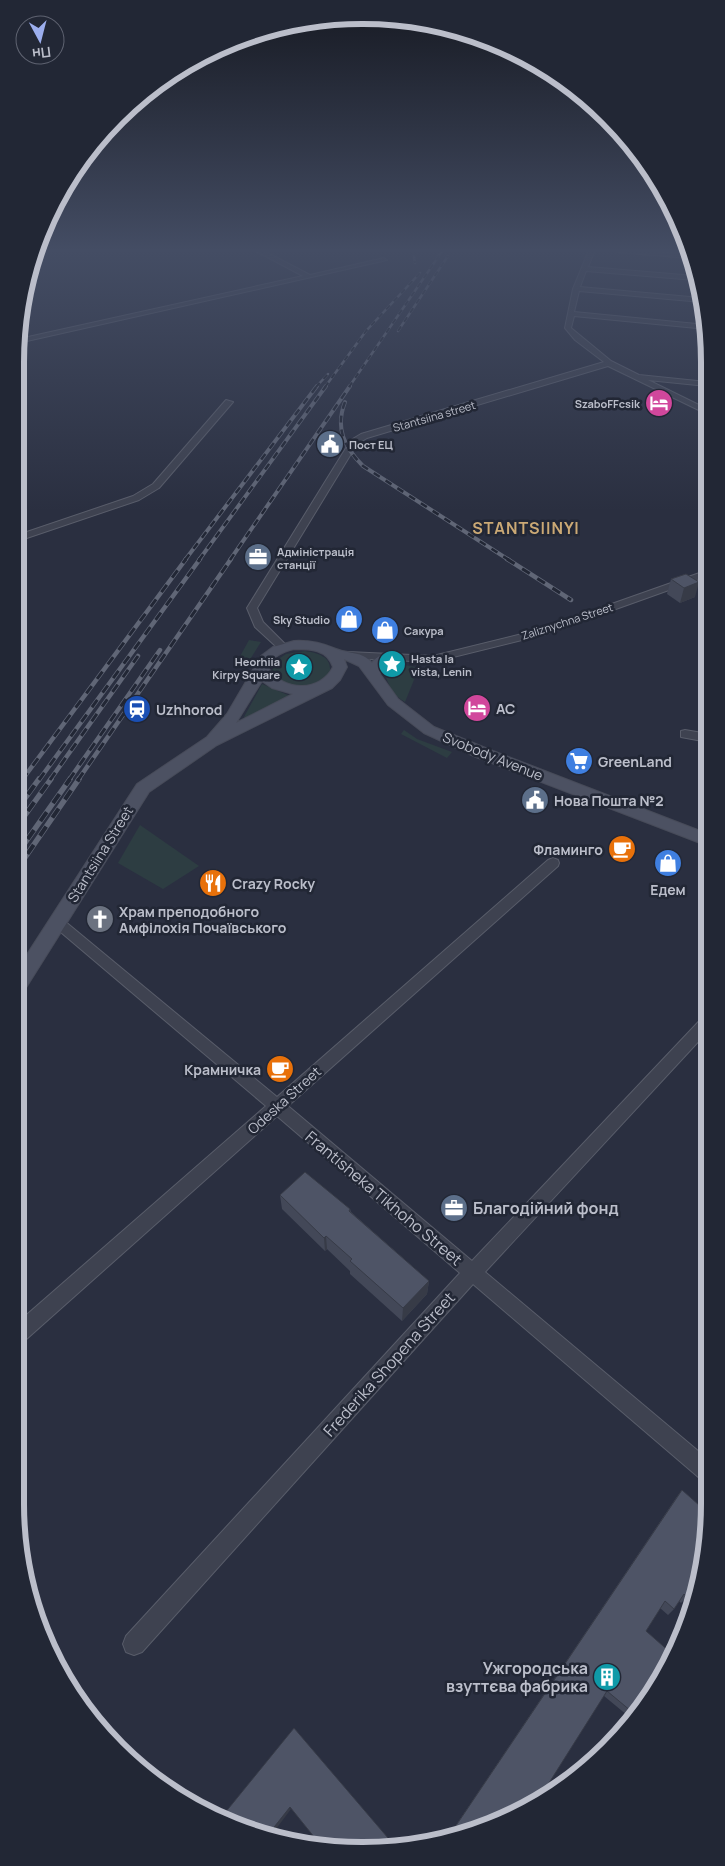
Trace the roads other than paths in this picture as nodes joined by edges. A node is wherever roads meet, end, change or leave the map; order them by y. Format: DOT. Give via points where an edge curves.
graph roads {
  1 [pos="36,337"];
  2 [pos="575,337"];
  3 [pos="24,340"];
  4 [pos="608,362"];
  5 [pos="635,376"];
  6 [pos="701,383"];
  7 [pos="229,402"];
  8 [pos="701,409"];
  9 [pos="24,536"];
  10 [pos="701,575"];
  11 [pos="284,648"];
  12 [pos="341,654"];
  13 [pos="393,656"];
  14 [pos="262,669"];
  15 [pos="336,676"];
  16 [pos="374,678"];
  17 [pos="318,687"];
  18 [pos="685,734"];
  19 [pos="701,737"];
  20 [pos="211,742"];
  21 [pos="701,837"];
  22 [pos="553,863"];
  23 [pos="57,923"];
  24 [pos="24,975"];
  25 [pos="701,1029"];
  26 [pos="277,1107"];
  27 [pos="472,1273"];
  28 [pos="24,1329"];
  29 [pos="701,1466"];
  30 [pos="134,1644"];
  1 -- 3 [label="street"];
  2 -- 4 [label="street"];
  4 -- 5 [label="street"];
  4 -- 11 [label="street, Stantsiina street" via="364,436 354,442 252,608 253,615"];
  5 -- 6 [label="street"];
  5 -- 8 [label="street"];
  7 -- 9 [label="street" via="148,492"];
  10 -- 13 [label="street, Zaliznychna Street" via="542,632 433,658"];
  11 -- 12 [label="main road" via="309,645"];
  11 -- 14 [label="main road" via="270,654"];
  12 -- 13 [label="street, Zaliznychna Street"];
  12 -- 15 [label="main road"];
  12 -- 16 [label="main road, Svobody Avenue" via="364,663"];
  13 -- 16 [label="main road" via="380,661"];
  14 -- 17 [label="main road" via="269,681 286,688"];
  14 -- 20 [label="main road, Stantsiina Street" via="233,717"];
  15 -- 16 [label="main road, Svobody Avenue" via="360,672"];
  15 -- 17 [label="main road"];
  16 -- 21 [label="main road, Svobody Avenue" via="403,713 444,737"];
  17 -- 20 [label="main road, Stantsiina Street"];
  18 -- 19 [label="street"];
  20 -- 23 [label="main road, Stantsiina Street" via="150,783 136,797"];
  22 -- 26 [label="street, Odeska Street"];
  23 -- 24 [label="main road, Stantsiina Street"];
  23 -- 26 [label="street, Frantisheka Tikhoho Street"];
  25 -- 27 [label="street, Frederika Shopena Street"];
  26 -- 27 [label="street, Frantisheka Tikhoho Street"];
  26 -- 28 [label="street, Odeska Street"];
  27 -- 29 [label="street, Frantisheka Tikhoho Street"];
  27 -- 30 [label="street, Frederika Shopena Street"];
}
